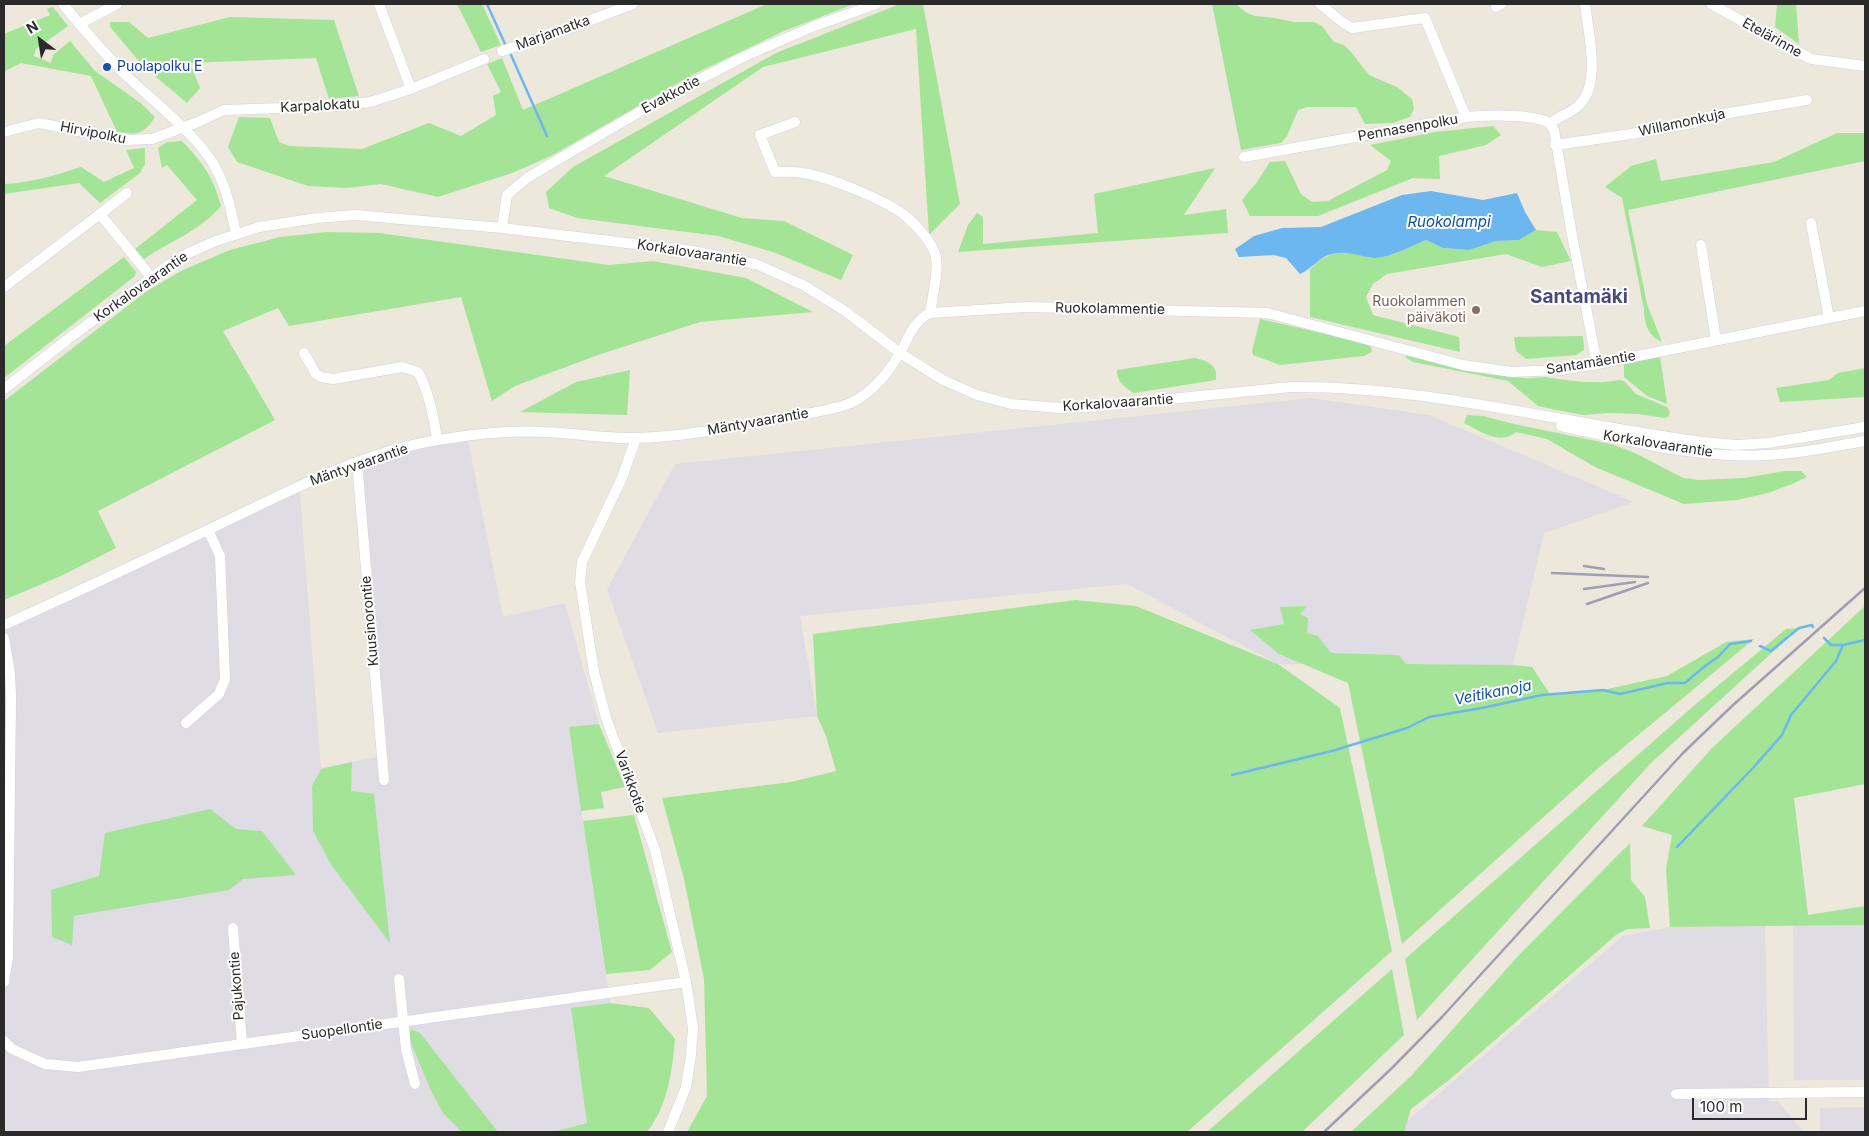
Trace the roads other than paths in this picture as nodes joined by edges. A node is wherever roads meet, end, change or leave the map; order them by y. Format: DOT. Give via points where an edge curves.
graph roads {
  1 [pos="63,4"];
  2 [pos="117,4"];
  3 [pos="379,4"];
  4 [pos="633,4"];
  5 [pos="876,4"];
  6 [pos="1320,4"];
  7 [pos="1585,4"];
  8 [pos="1711,4"];
  9 [pos="79,24"];
  10 [pos="502,51"];
  11 [pos="484,59"];
  12 [pos="1865,66"];
  13 [pos="411,89"];
  14 [pos="1808,100"];
  15 [pos="1466,118"];
  16 [pos="795,122"];
  17 [pos="1550,123"];
  18 [pos="182,127"];
  19 [pos="4,132"];
  20 [pos="1556,144"];
  21 [pos="1244,158"];
  22 [pos="127,192"];
  23 [pos="100,214"];
  24 [pos="1811,222"];
  25 [pos="502,228"];
  26 [pos="236,233"];
  27 [pos="1701,245"];
  28 [pos="151,277"];
  29 [pos="4,287"];
  30 [pos="1865,311"];
  31 [pos="930,314"];
  32 [pos="1288,318"];
  33 [pos="1829,318"];
  34 [pos="1716,340"];
  35 [pos="304,353"];
  36 [pos="900,353"];
  37 [pos="1597,364"];
  38 [pos="4,390"];
  39 [pos="1512,412"];
  40 [pos="1865,427"];
  41 [pos="636,438"];
  42 [pos="437,440"];
  43 [pos="1865,441"];
  44 [pos="357,462"];
  45 [pos="208,530"];
  46 [pos="4,625"];
  47 [pos="4,638"];
  48 [pos="186,723"];
  49 [pos="384,780"];
  50 [pos="7,808"];
  51 [pos="6,922"];
  52 [pos="233,928"];
  53 [pos="399,979"];
  54 [pos="4,982"];
  55 [pos="686,982"];
  56 [pos="403,1022"];
  57 [pos="4,1041"];
  58 [pos="242,1044"];
  59 [pos="415,1084"];
  60 [pos="1865,1092"];
  61 [pos="1676,1094"];
  62 [pos="668,1132"];
  1 -- 9 [label="street"];
  2 -- 9 [label="street"];
  3 -- 13 [label="street"];
  4 -- 10 [label="street, Marjamatka"];
  5 -- 25 [label="street, Evakkotie" via="743,57 658,101 526,178 507,195"];
  6 -- 15 [label="street" via="1352,28 1425,18"];
  7 -- 17 [label="street" via="1592,65 1587,95 1578,106"];
  8 -- 12 [label="street, Etelärinne" via="1811,59"];
  9 -- 18 [label="street" via="129,78"];
  11 -- 13 [label="street, Karpalokatu"];
  13 -- 18 [label="street, Karpalokatu" via="356,105 224,110"];
  14 -- 20 [label="street, Willamonkuja" via="1710,116 1693,123 1631,134"];
  15 -- 17 [label="street, Pennasenpolku" via="1531,117"];
  15 -- 21 [label="street, Pennasenpolku"];
  16 -- 31 [label="street" via="760,135 775,172 802,172 828,179 878,200 909,219 936,257"];
  17 -- 20 [label="street"];
  18 -- 19 [label="street, Hirvipolku" via="152,139 134,140 38,124"];
  18 -- 26 [label="street" via="214,164 224,186"];
  20 -- 37 [label="street"];
  22 -- 23 [label="street"];
  23 -- 28 [label="street"];
  23 -- 29 [label="street"];
  24 -- 33 [label="street"];
  25 -- 26 [label="street, Korkalovaarantie" via="356,215 317,218"];
  25 -- 36 [label="street, Korkalovaarantie" via="693,251 756,264 803,285 845,311"];
  26 -- 28 [label="street, Korkalovaarantie" via="178,258"];
  27 -- 34 [label="street"];
  28 -- 38 [label="street, Korkalovaarantie"];
  30 -- 33 [label="street, Santamäentie"];
  31 -- 32 [label="street, Ruokolammentie" via="1035,308 1244,311"];
  31 -- 36 [label="street, Mäntyvaarantie" via="924,316 910,334"];
  32 -- 37 [label="street, Santamäentie" via="1473,367 1512,372 1560,370"];
  33 -- 34 [label="street, Santamäentie"];
  34 -- 37 [label="street, Santamäentie"];
  35 -- 42 [label="street" via="321,377 334,378 402,367 418,372 424,384"];
  36 -- 39 [label="street, Korkalovaarantie" via="943,380 1011,404 1089,407 1323,386 1390,391"];
  36 -- 41 [label="street, Mäntyvaarantie" via="865,395 843,406 708,431"];
  39 -- 40 [label="street, Korkalovaarantie" via="1736,445"];
  39 -- 43 [label="street, Korkalovaarantie" via="1524,418 1616,439 1699,454 1768,455"];
  41 -- 42 [label="street, Mäntyvaarantie" via="542,432 493,433"];
  41 -- 55 [label="street, Varikkotie" via="622,478 582,562 580,582 594,672 606,718 654,850"];
  42 -- 44 [label="street, Mäntyvaarantie"];
  44 -- 45 [label="street, Mäntyvaarantie"];
  44 -- 49 [label="street, Kuusinorontie"];
  45 -- 46 [label="street, Mäntyvaarantie"];
  45 -- 48 [label="street" via="220,556 225,680 220,694"];
  47 -- 50 [label="street" via="10,673"];
  50 -- 51 [label="street"];
  51 -- 54 [label="street" via="8,957"];
  52 -- 58 [label="street, Pajukontie"];
  53 -- 56 [label="street"];
  55 -- 56 [label="street, Suopellontie"];
  55 -- 62 [label="street, Varikkotie" via="693,1028 691,1054 686,1086"];
  56 -- 58 [label="street, Suopellontie"];
  56 -- 59 [label="street"];
  57 -- 58 [label="street, Suopellontie" via="12,1049 45,1064 78,1067"];
  60 -- 61 [label="street"];
}
